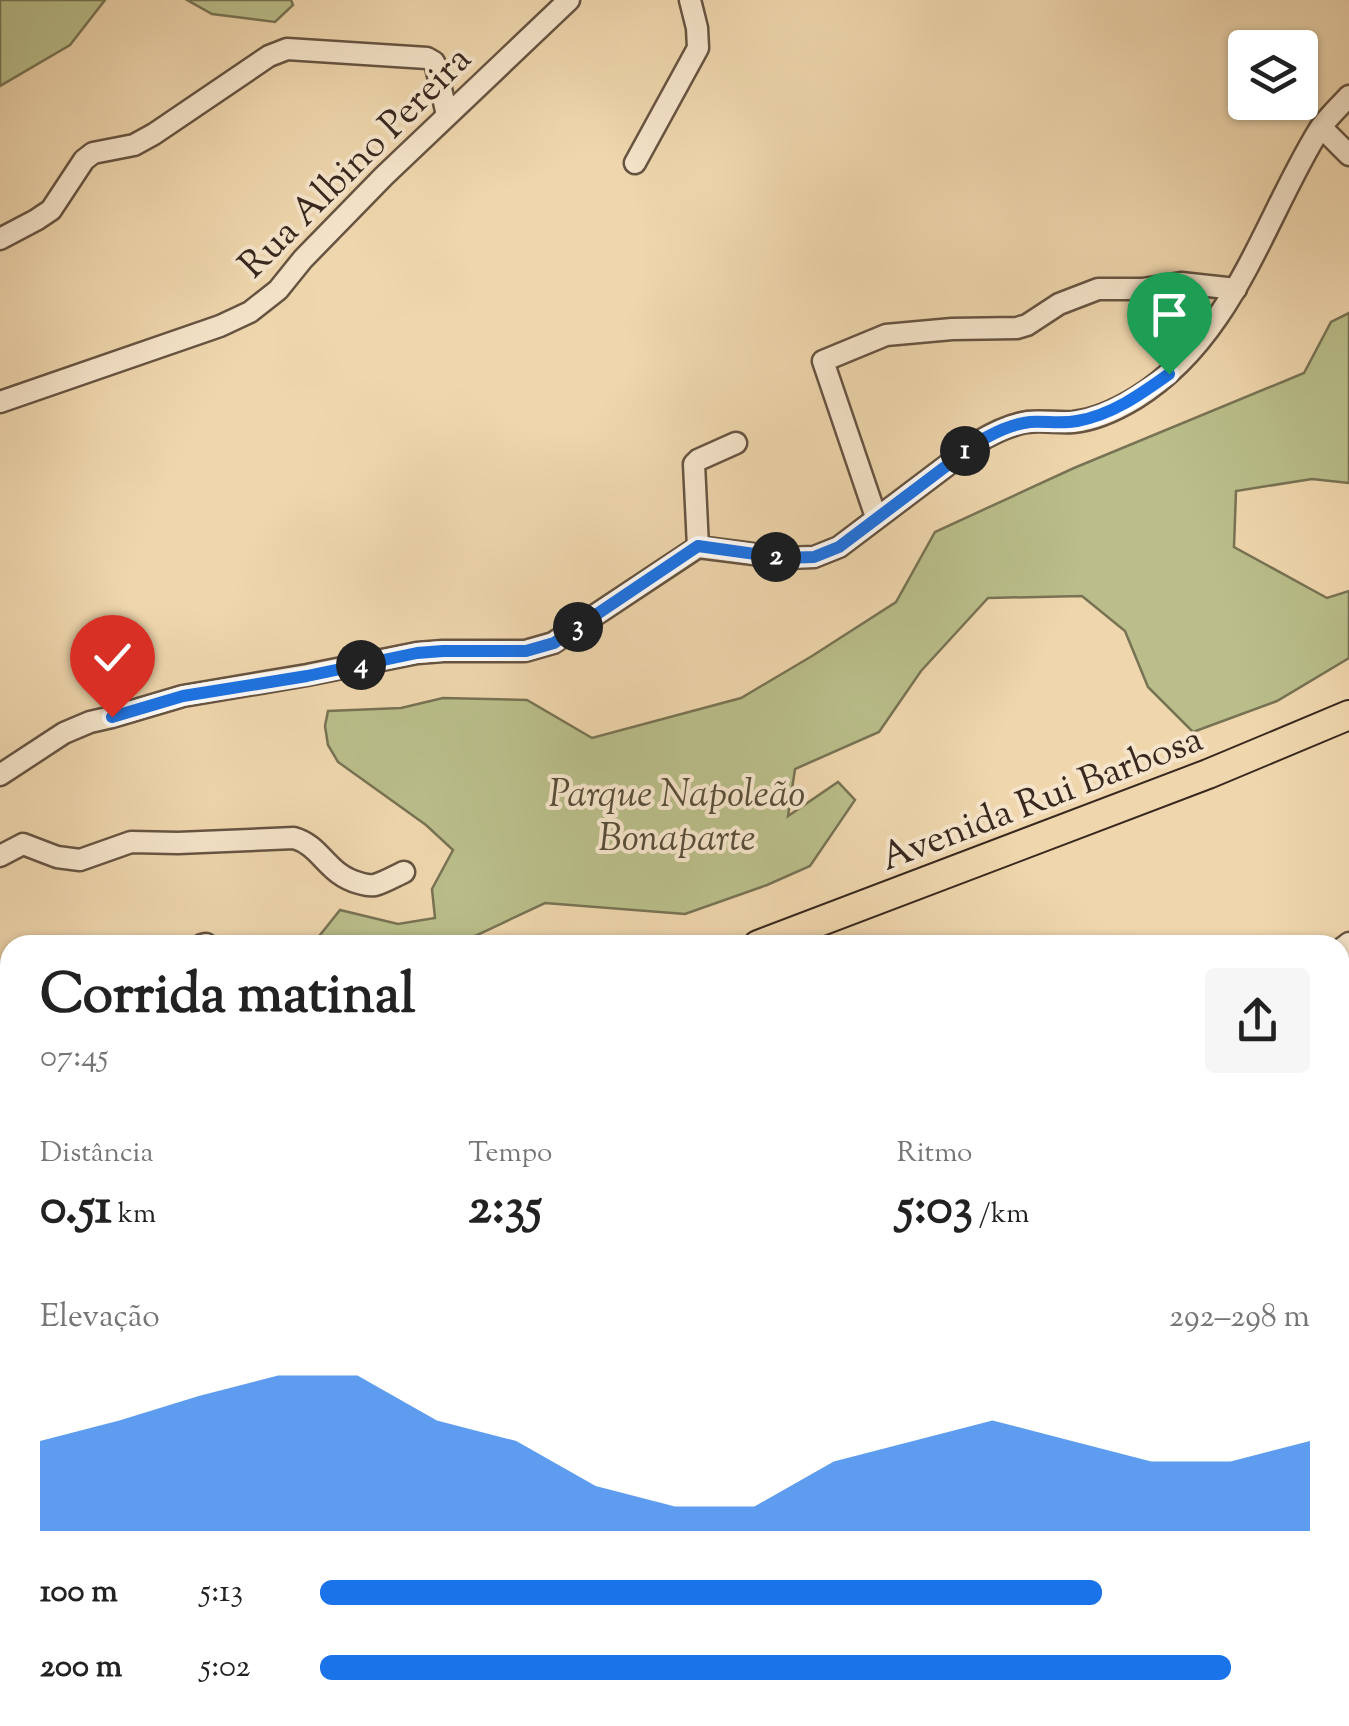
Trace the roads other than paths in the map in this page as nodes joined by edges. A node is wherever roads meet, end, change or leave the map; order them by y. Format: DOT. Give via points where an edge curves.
graph roads {
  1 [pos="569,0"];
  2 [pos="690,0"];
  3 [pos="1349,96"];
  4 [pos="446,115"];
  5 [pos="1321,127"];
  6 [pos="1349,155"];
  7 [pos="635,163"];
  8 [pos="0,239"];
  9 [pos="1236,289"];
  10 [pos="0,402"];
  11 [pos="736,442"];
  12 [pos="876,517"];
  13 [pos="698,546"];
  14 [pos="1349,715"];
  15 [pos="1349,731"];
  16 [pos="0,775"];
  17 [pos="0,856"];
  18 [pos="404,872"];
  19 [pos="784,935"];
  20 [pos="832,935"];
  1 -- 4 [label="street, Rua Albino Pereira"];
  2 -- 7 [label="street" via="698,48"];
  3 -- 5 [label="street"];
  4 -- 8 [label="street" via="436,67 427,58 288,49 134,145 93,153 50,210"];
  4 -- 10 [label="street, Rua Albino Pereira" via="250,312"];
  5 -- 6 [label="street"];
  5 -- 9 [label="street"];
  9 -- 12 [label="street" via="1210,330 1136,398 1096,417 998,430"];
  9 -- 12 [label="street" via="1181,283 1098,289 1017,328 886,335 823,360"];
  11 -- 13 [label="street" via="694,464"];
  12 -- 13 [label="street" via="839,547 814,557"];
  13 -- 16 [label="street" via="554,643 526,651 417,653 183,696 64,733"];
  14 -- 19 [label="main road, Avenida Rui Barbosa"];
  15 -- 20 [label="main road, Avenida Rui Barbosa"];
  17 -- 18 [label="street" via="23,844 80,860 131,842 294,838 335,873 367,886"];
}
